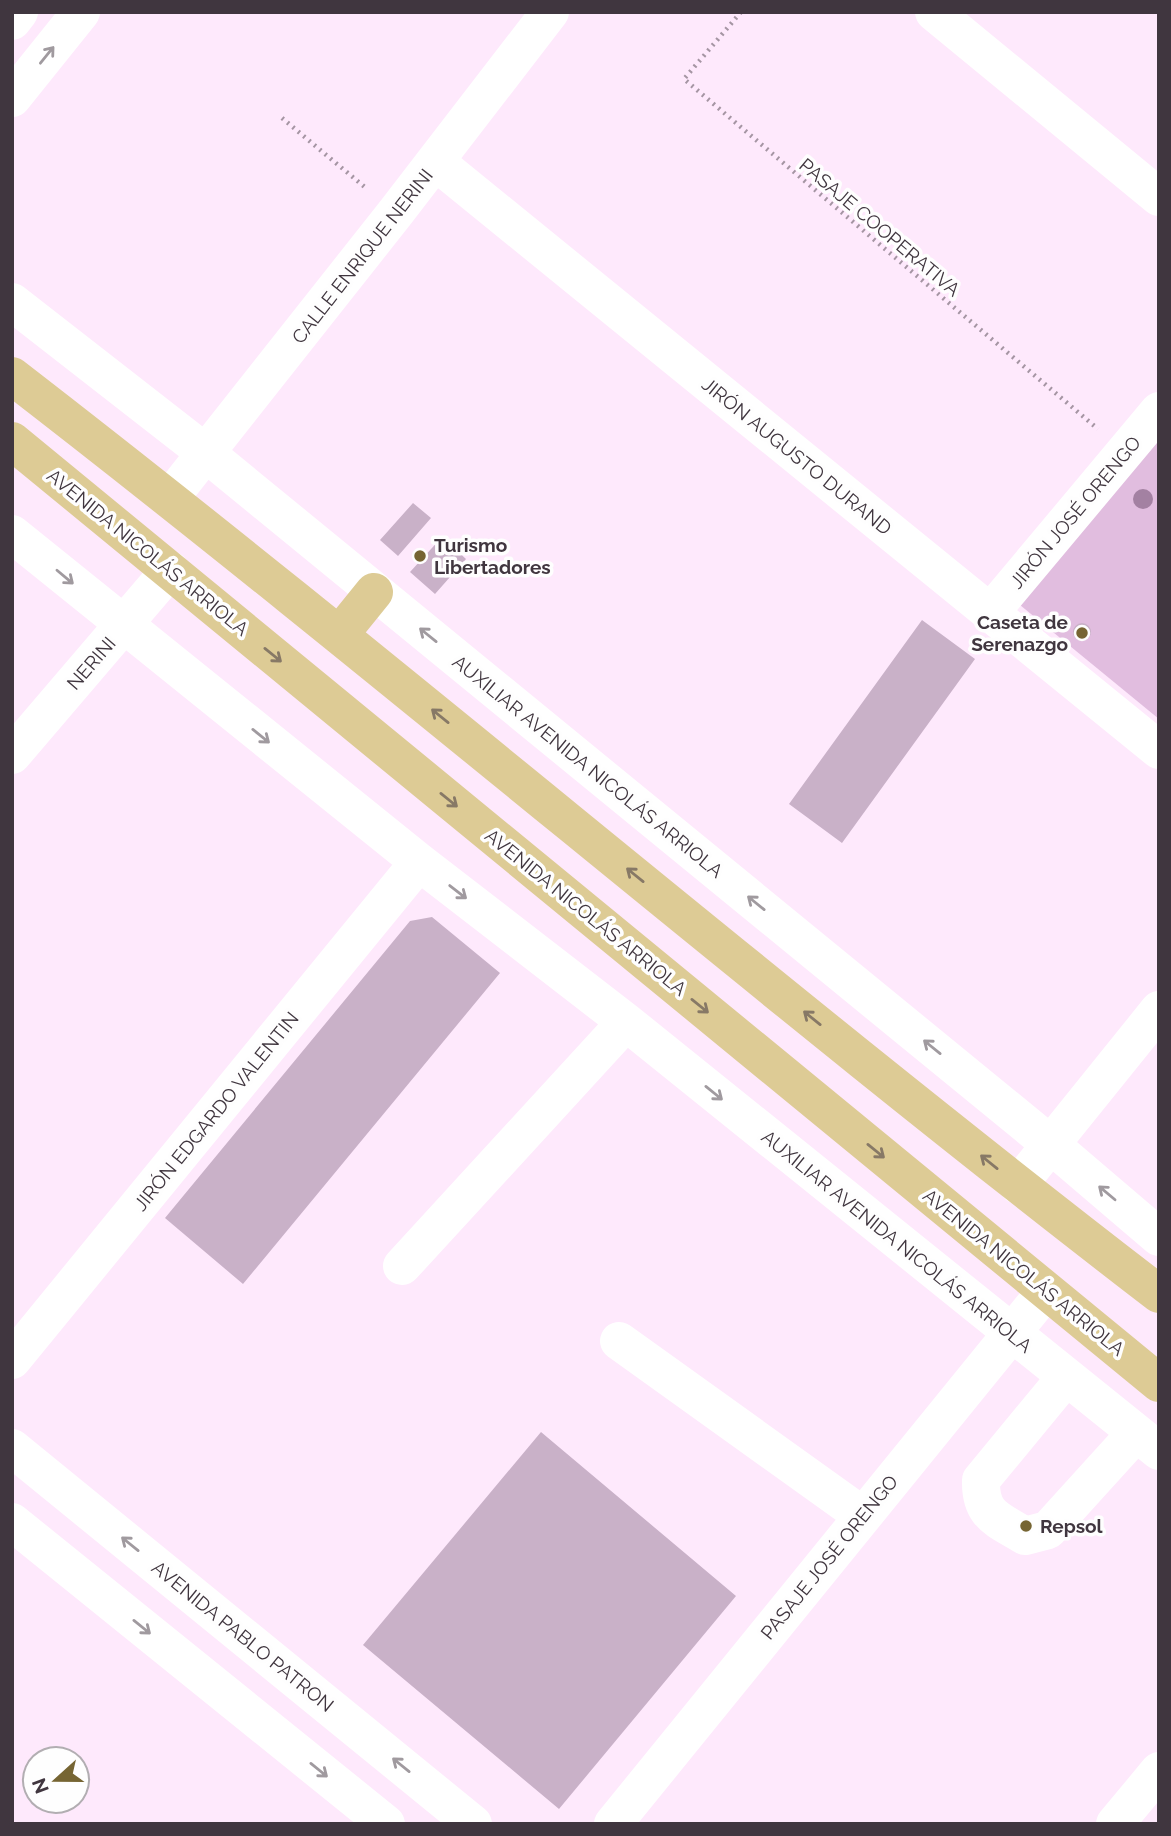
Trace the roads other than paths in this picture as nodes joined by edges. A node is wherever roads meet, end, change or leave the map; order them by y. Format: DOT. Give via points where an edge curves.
graph roads {
  1 [pos="19,12"];
  2 [pos="81,12"];
  3 [pos="550,12"];
  4 [pos="934,12"];
  5 [pos="12,21"];
  6 [pos="12,98"];
  7 [pos="436,162"];
  8 [pos="1159,197"];
  9 [pos="12,302"];
  10 [pos="12,376"];
  11 [pos="1159,411"];
  12 [pos="12,441"];
  13 [pos="207,454"];
  14 [pos="170,498"];
  15 [pos="12,534"];
  16 [pos="170,570"];
  17 [pos="374,592"];
  18 [pos="990,613"];
  19 [pos="123,625"];
  20 [pos="340,634"];
  21 [pos="1159,750"];
  22 [pos="12,755"];
  23 [pos="419,862"];
  24 [pos="1159,1010"];
  25 [pos="626,1022"];
  26 [pos="1050,1144"];
  27 [pos="1018,1185"];
  28 [pos="1159,1237"];
  29 [pos="402,1266"];
  30 [pos="1046,1290"];
  31 [pos="1159,1294"];
  32 [pos="1012,1334"];
  33 [pos="619,1341"];
  34 [pos="12,1360"];
  35 [pos="1066,1377"];
  36 [pos="1159,1383"];
  37 [pos="1147,1442"];
  38 [pos="12,1448"];
  39 [pos="863,1516"];
  40 [pos="12,1522"];
  41 [pos="1159,1771"];
  42 [pos="435,1792"];
  43 [pos="386,1824"];
  44 [pos="398,1824"];
  45 [pos="473,1824"];
  46 [pos="612,1824"];
  47 [pos="1115,1824"];
  1 -- 5 [label="street"];
  6 -- 2 [label="street, one-way"];
  3 -- 7 [label="street, CALLE ENRIQUE NERINI"];
  4 -- 8 [label="street"];
  7 -- 13 [label="street, CALLE ENRIQUE NERINI"];
  7 -- 18 [label="street, JIRÓN AUGUSTO DURAND"];
  9 -- 13 [label="street, AUXILIAR AVENIDA NICOLÁS ARRIOLA"];
  10 -- 14 [label="main road"];
  11 -- 18 [label="street, JIRÓN JOSÉ ORENGO"];
  12 -- 16 [label="main road, AVENIDA NICOLÁS ARRIOLA"];
  13 -- 14 [label="street, CALLE ENRIQUE NERINI"];
  13 -- 17 [label="street, AUXILIAR AVENIDA NICOLÁS ARRIOLA"];
  14 -- 20 [label="main road"];
  15 -- 19 [label="street, AUXILIAR AVENIDA NICOLÁS ARRIOLA, one-way"];
  16 -- 19 [label="street, NERINI"];
  16 -- 30 [label="main road, AVENIDA NICOLÁS ARRIOLA, one-way"];
  17 -- 20 [label="main road"];
  26 -- 17 [label="street, AUXILIAR AVENIDA NICOLÁS ARRIOLA, one-way"];
  18 -- 21 [label="street, JIRÓN AUGUSTO DURAND"];
  19 -- 22 [label="street, NERINI"];
  19 -- 23 [label="street, AUXILIAR AVENIDA NICOLÁS ARRIOLA, one-way"];
  27 -- 20 [label="main road, one-way"];
  23 -- 25 [label="street, AUXILIAR AVENIDA NICOLÁS ARRIOLA, one-way"];
  23 -- 34 [label="street, JIRÓN EDGARDO VALENTIN"];
  24 -- 26 [label="street"];
  25 -- 29 [label="street"];
  25 -- 32 [label="street, AUXILIAR AVENIDA NICOLÁS ARRIOLA, one-way"];
  26 -- 27 [label="street"];
  28 -- 26 [label="street, AUXILIAR AVENIDA NICOLÁS ARRIOLA, one-way"];
  27 -- 31 [label="main road"];
  30 -- 32 [label="street, PASAJE JOSÉ ORENGO"];
  30 -- 36 [label="main road, AVENIDA NICOLÁS ARRIOLA"];
  32 -- 35 [label="street, AUXILIAR AVENIDA NICOLÁS ARRIOLA"];
  32 -- 39 [label="street, PASAJE JOSÉ ORENGO"];
  33 -- 39 [label="street"];
  35 -- 37 [label="street, AUXILIAR AVENIDA NICOLÁS ARRIOLA"];
  35 -- 37 [label="street" via="981,1480 987,1511 1025,1536 1048,1530"];
  42 -- 38 [label="street, AVENIDA PABLO PATRON, one-way"];
  39 -- 46 [label="street, PASAJE JOSÉ ORENGO"];
  40 -- 43 [label="street, one-way"];
  41 -- 47 [label="street"];
  42 -- 44 [label="street"];
  42 -- 45 [label="street, AVENIDA PABLO PATRON"];
}
